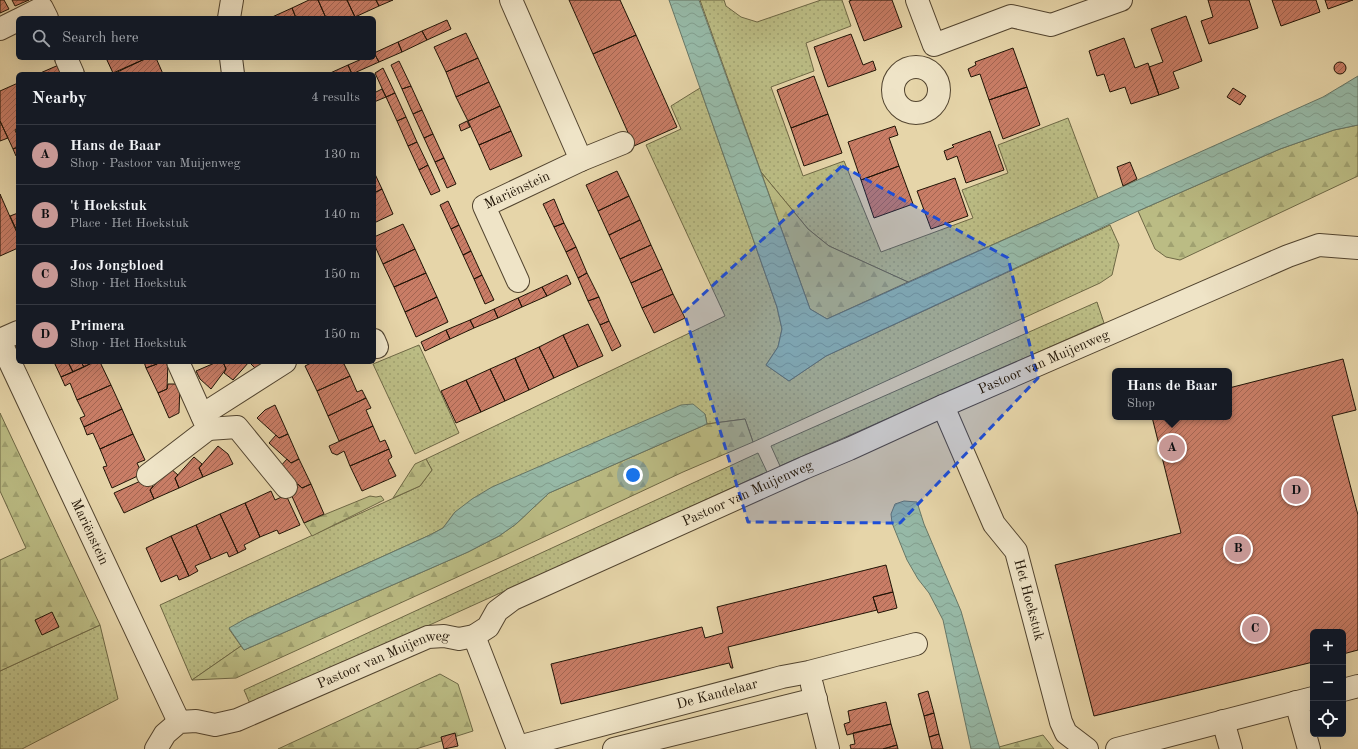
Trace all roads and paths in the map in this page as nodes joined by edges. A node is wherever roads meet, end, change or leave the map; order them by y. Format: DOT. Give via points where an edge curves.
graph roads {
  1 [pos="232,0"];
  2 [pos="511,0"];
  3 [pos="918,0"];
  4 [pos="1121,0"];
  5 [pos="1013,8"];
  6 [pos="45,13"];
  7 [pos="31,16"];
  8 [pos="229,16"];
  9 [pos="16,21"];
  10 [pos="0,29"];
  11 [pos="934,44"];
  12 [pos="67,60"];
  13 [pos="231,60"];
  14 [pos="920,67"];
  15 [pos="72,72"];
  16 [pos="233,72"];
  17 [pos="623,143"];
  18 [pos="581,160"];
  19 [pos="1358,248"];
  20 [pos="518,281"];
  21 [pos="16,333"];
  22 [pos="0,340"];
  23 [pos="179,364"];
  24 [pos="282,364"];
  25 [pos="943,406"];
  26 [pos="205,422"];
  27 [pos="148,475"];
  28 [pos="286,487"];
  29 [pos="474,636"];
  30 [pos="916,644"];
  31 [pos="809,672"];
  32 [pos="1358,686"];
  33 [pos="1346,689"];
  34 [pos="816,699"];
  35 [pos="1304,700"];
  36 [pos="1223,721"];
  37 [pos="179,722"];
  38 [pos="518,748"];
  39 [pos="156,749"];
  40 [pos="614,749"];
  41 [pos="828,749"];
  42 [pos="1087,749"];
  43 [pos="1117,749"];
  44 [pos="1231,749"];
  45 [pos="1310,749"];
  1 -- 8 [label="street"];
  2 -- 18 [label="street"];
  3 -- 11 [label="street"];
  4 -- 5 [label="street" via="1051,24"];
  5 -- 11 [label="street"];
  6 -- 7 [label="street"];
  9 -- 10 [label="street"];
  11 -- 14 [label="street"];
  12 -- 15 [label="street"];
  13 -- 16 [label="street"];
  17 -- 18 [label="street, Mariënstein"];
  18 -- 20 [label="street, Mariënstein" via="484,206"];
  19 -- 25 [label="street, Pastoor van Muijenweg" via="1319,245 1288,256"];
  21 -- 22 [label="street, Mariënstein"];
  22 -- 37 [label="street, Mariënstein"];
  23 -- 26 [label="street"];
  24 -- 26 [label="street"];
  25 -- 29 [label="street, Pastoor van Muijenweg" via="513,600 497,611 488,627"];
  25 -- 42 [label="street, Het Hoekstuk" via="994,524 1016,551 1061,722 1066,733"];
  26 -- 27 [label="street"];
  26 -- 28 [label="street" via="237,427"];
  29 -- 37 [label="street, Pastoor van Muijenweg" via="458,639 444,636 428,637 237,720 214,725 196,721"];
  29 -- 38 [label="street, De Kandelaar"];
  30 -- 31 [label="street, De Kandelaar"];
  31 -- 34 [label="street"];
  31 -- 38 [label="street, De Kandelaar"];
  32 -- 33 [label="street"];
  34 -- 40 [label="street"];
  34 -- 41 [label="street"];
  35 -- 36 [label="street"];
  35 -- 45 [label="street"];
  36 -- 43 [label="street"];
  36 -- 44 [label="street"];
  37 -- 39 [label="street" via="165,734"];
}
